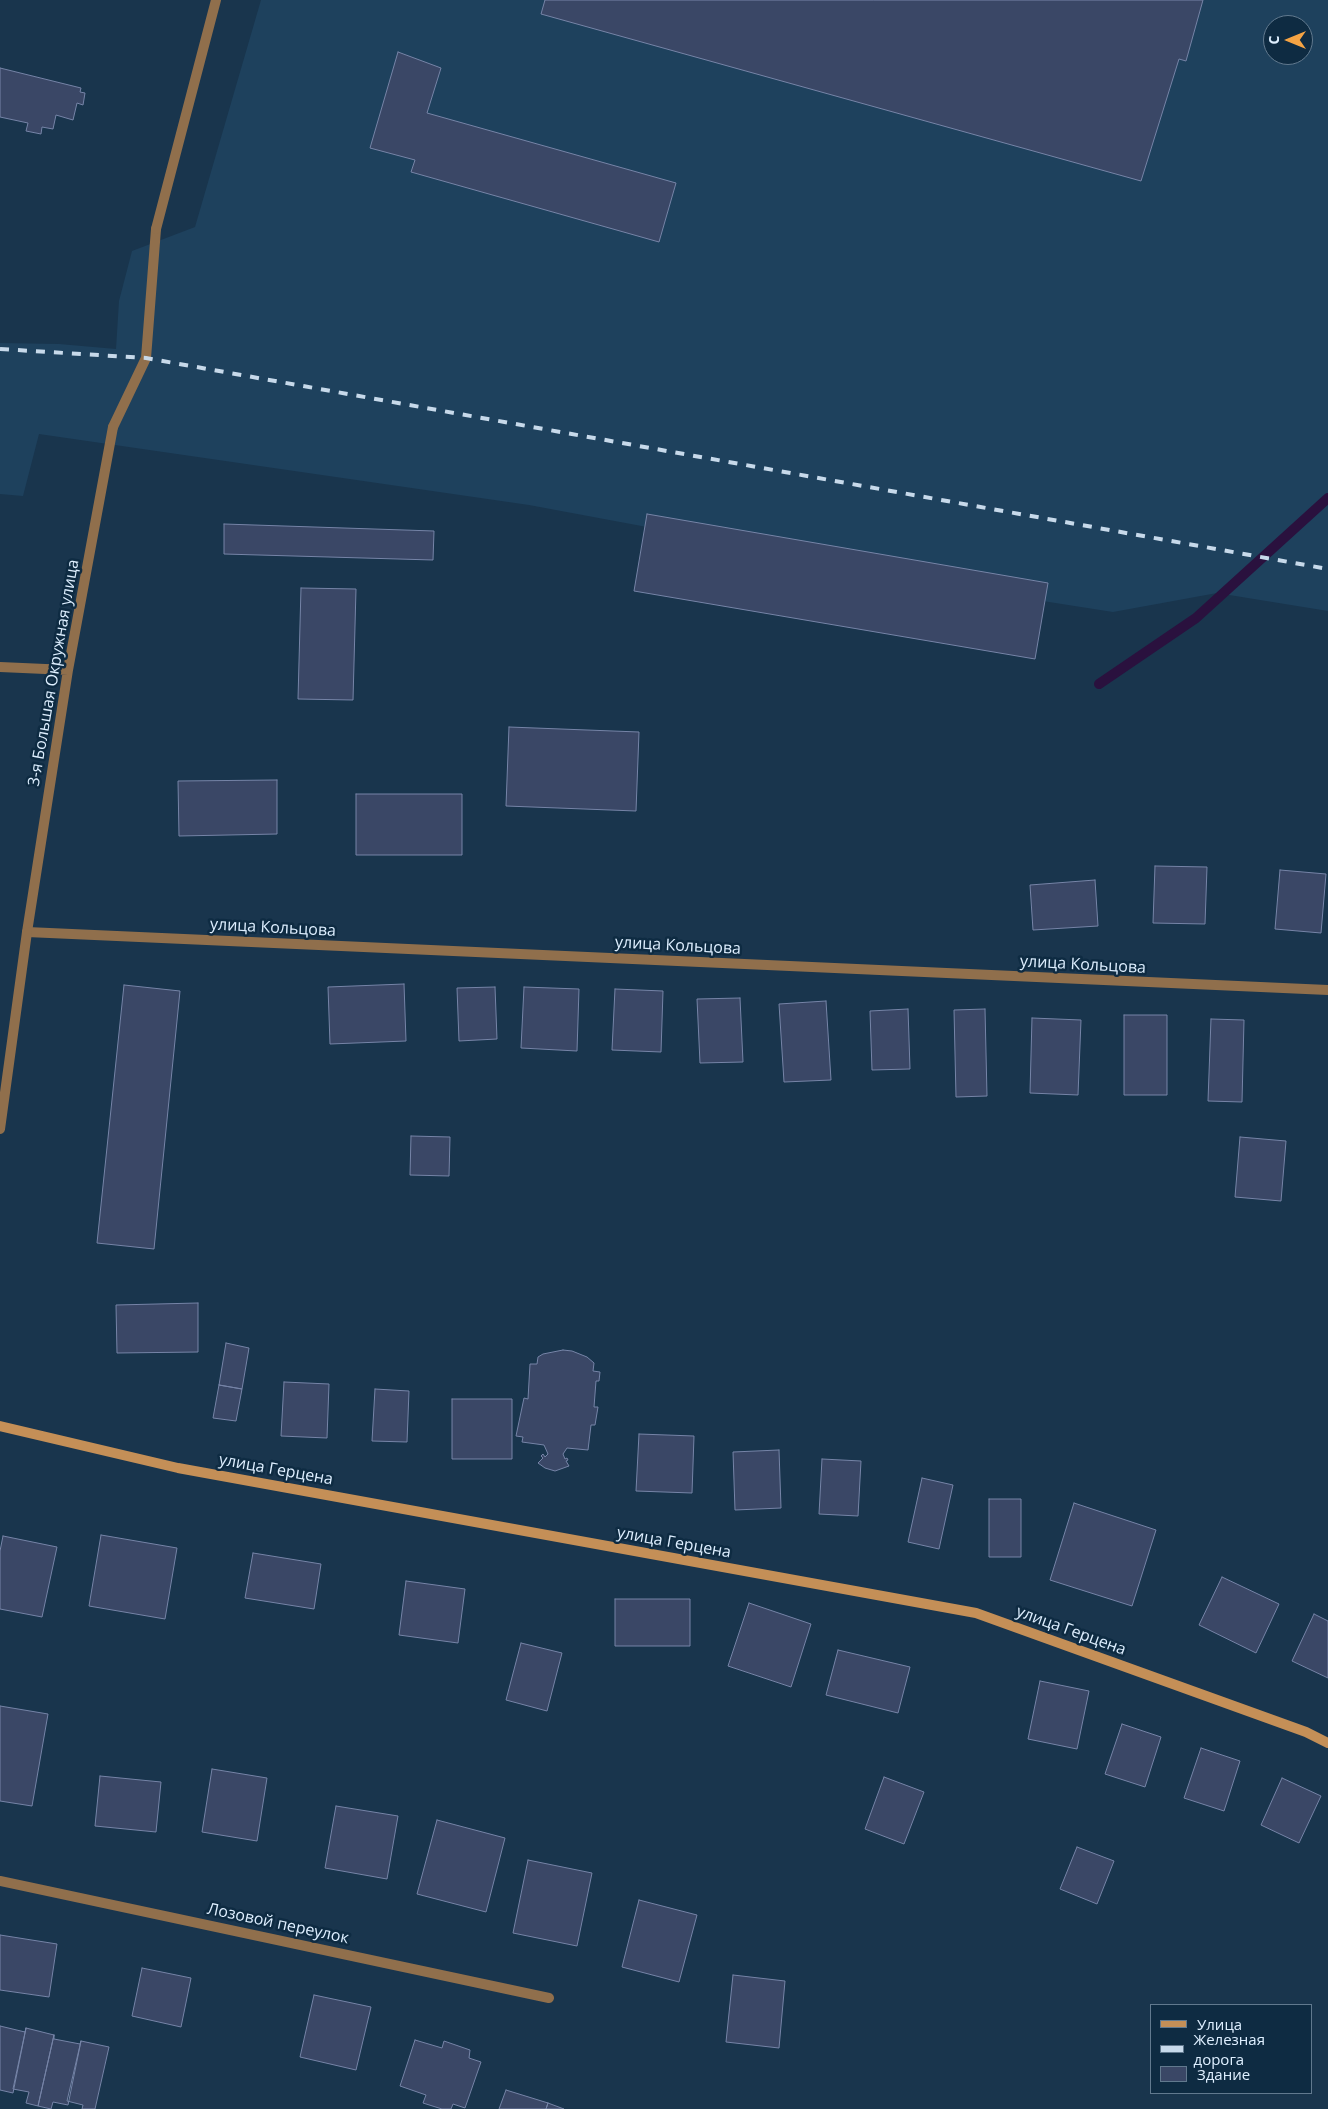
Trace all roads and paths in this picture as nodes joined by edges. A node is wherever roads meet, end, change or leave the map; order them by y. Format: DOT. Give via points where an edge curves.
graph roads {
  1 [pos="216,0"];
  2 [pos="0,667"];
  3 [pos="68,670"];
  4 [pos="27,932"];
  5 [pos="1328,990"];
  6 [pos="0,1129"];
  7 [pos="0,1426"];
  8 [pos="1328,1743"];
  9 [pos="0,1881"];
  10 [pos="549,1998"];
  1 -- 3 [label="street, 3-я Большая Окружная улица" via="156,229 146,358 113,427"];
  2 -- 3 [label="street"];
  3 -- 4 [label="street, 3-я Большая Окружная улица"];
  4 -- 5 [label="street, улица Кольцова"];
  4 -- 6 [label="street, 3-я Большая Окружная улица"];
  7 -- 8 [label="main road, улица Герцена" via="187,1469 976,1613 1306,1732"];
  9 -- 10 [label="street, Лозовой переулок"];
}
